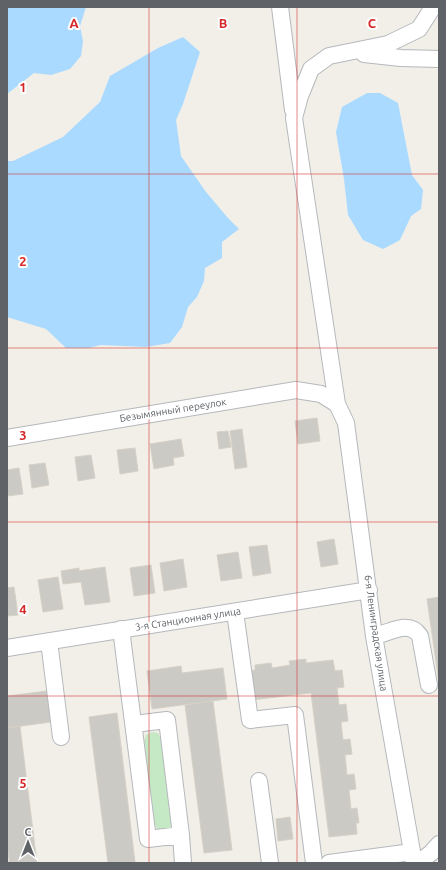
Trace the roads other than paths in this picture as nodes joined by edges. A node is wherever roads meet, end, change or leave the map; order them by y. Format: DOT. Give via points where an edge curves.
graph roads {
  1 [pos="280,7"];
  2 [pos="433,7"];
  3 [pos="350,52"];
  4 [pos="439,59"];
  5 [pos="294,118"];
  6 [pos="337,404"];
  7 [pos="7,438"];
  8 [pos="369,590"];
  9 [pos="235,612"];
  10 [pos="121,630"];
  11 [pos="374,636"];
  12 [pos="49,642"];
  13 [pos="7,648"];
  14 [pos="429,685"];
  15 [pos="134,724"];
  16 [pos="61,737"];
  17 [pos="259,781"];
  18 [pos="181,835"];
  19 [pos="439,844"];
  20 [pos="415,860"];
  21 [pos="183,863"];
  22 [pos="270,863"];
  23 [pos="314,863"];
  24 [pos="329,863"];
  1 -- 5 [label="street, 6-я Ленинградская улица"];
  2 -- 3 [label="street" via="419,29 388,44"];
  3 -- 4 [label="street"];
  3 -- 5 [label="street" via="329,56 311,69"];
  5 -- 6 [label="street, 6-я Ленинградская улица"];
  6 -- 7 [label="street, Безымянный переулок" via="321,394 296,390"];
  6 -- 8 [label="street, 6-я Ленинградская улица" via="346,423"];
  8 -- 9 [label="street, 3-я Станционная улица"];
  8 -- 11 [label="street, 6-я Ленинградская улица"];
  9 -- 10 [label="street, 3-я Станционная улица"];
  9 -- 23 [label="street" via="250,720 295,715"];
  10 -- 12 [label="street, 3-я Станционная улица"];
  10 -- 15 [label="street"];
  11 -- 14 [label="street" via="399,628 410,627 417,631"];
  11 -- 20 [label="street, 6-я Ленинградская улица"];
  12 -- 13 [label="street, 3-я Станционная улица"];
  12 -- 16 [label="street"];
  15 -- 18 [label="street" via="148,839"];
  15 -- 18 [label="street" via="167,720"];
  17 -- 22 [label="street"];
  18 -- 21 [label="street"];
  19 -- 20 [label="street" via="431,853"];
  20 -- 24 [label="street"];
}
